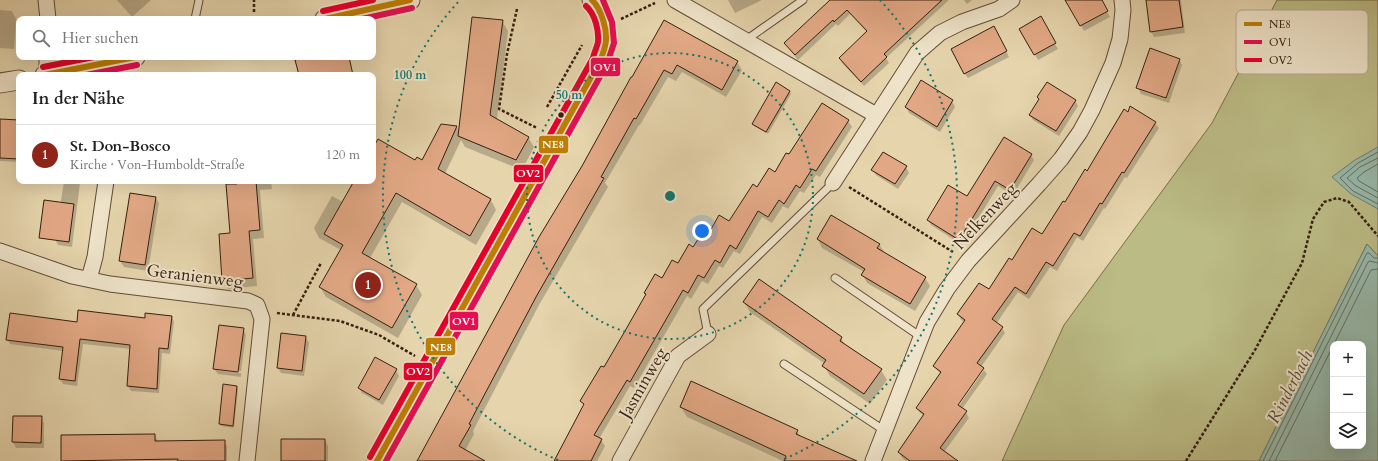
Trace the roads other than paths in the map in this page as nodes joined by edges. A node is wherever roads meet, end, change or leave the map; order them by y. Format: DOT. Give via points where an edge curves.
graph roads {
  1 [pos="46,0"];
  2 [pos="199,0"];
  3 [pos="410,0"];
  4 [pos="592,0"];
  5 [pos="675,0"];
  6 [pos="803,0"];
  7 [pos="1012,0"];
  8 [pos="1122,0"];
  9 [pos="48,16"];
  10 [pos="196,16"];
  11 [pos="338,16"];
  12 [pos="746,40"];
  13 [pos="47,60"];
  14 [pos="128,60"];
  15 [pos="111,68"];
  16 [pos="46,72"];
  17 [pos="74,72"];
  18 [pos="16,80"];
  19 [pos="0,83"];
  20 [pos="876,115"];
  21 [pos="834,181"];
  22 [pos="106,184"];
  23 [pos="0,252"];
  24 [pos="835,278"];
  25 [pos="89,279"];
  26 [pos="708,334"];
  27 [pos="921,337"];
  28 [pos="784,364"];
  29 [pos="885,431"];
  30 [pos="247,461"];
  31 [pos="377,461"];
  32 [pos="620,461"];
  33 [pos="873,461"];
  1 -- 9 [label="street"];
  2 -- 10 [label="lane"];
  3 -- 11 [label="street"];
  4 -- 31 [label="street" via="598,6 604,24 606,44 600,61"];
  5 -- 12 [label="street"];
  6 -- 12 [label="lane"];
  7 -- 20 [label="street" via="999,10 962,22 940,33 917,53"];
  8 -- 27 [label="street, Nelkenweg" via="1120,39 1113,63 1080,132 1061,159 968,261 947,288"];
  12 -- 20 [label="street"];
  13 -- 16 [label="street"];
  14 -- 15 [label="street"];
  15 -- 17 [label="street"];
  18 -- 19 [label="street"];
  20 -- 21 [label="street"];
  21 -- 26 [label="lane" via="703,309"];
  22 -- 25 [label="street" via="95,257"];
  23 -- 25 [label="street, Geranienweg" via="72,276"];
  24 -- 27 [label="lane"];
  25 -- 30 [label="street, Geranienweg" via="110,284 248,301 257,305 262,319"];
  26 -- 32 [label="street, Jasminweg" via="678,356"];
  27 -- 29 [label="street, Nelkenweg"];
  28 -- 29 [label="lane"];
  29 -- 33 [label="street, Nelkenweg"];
}
